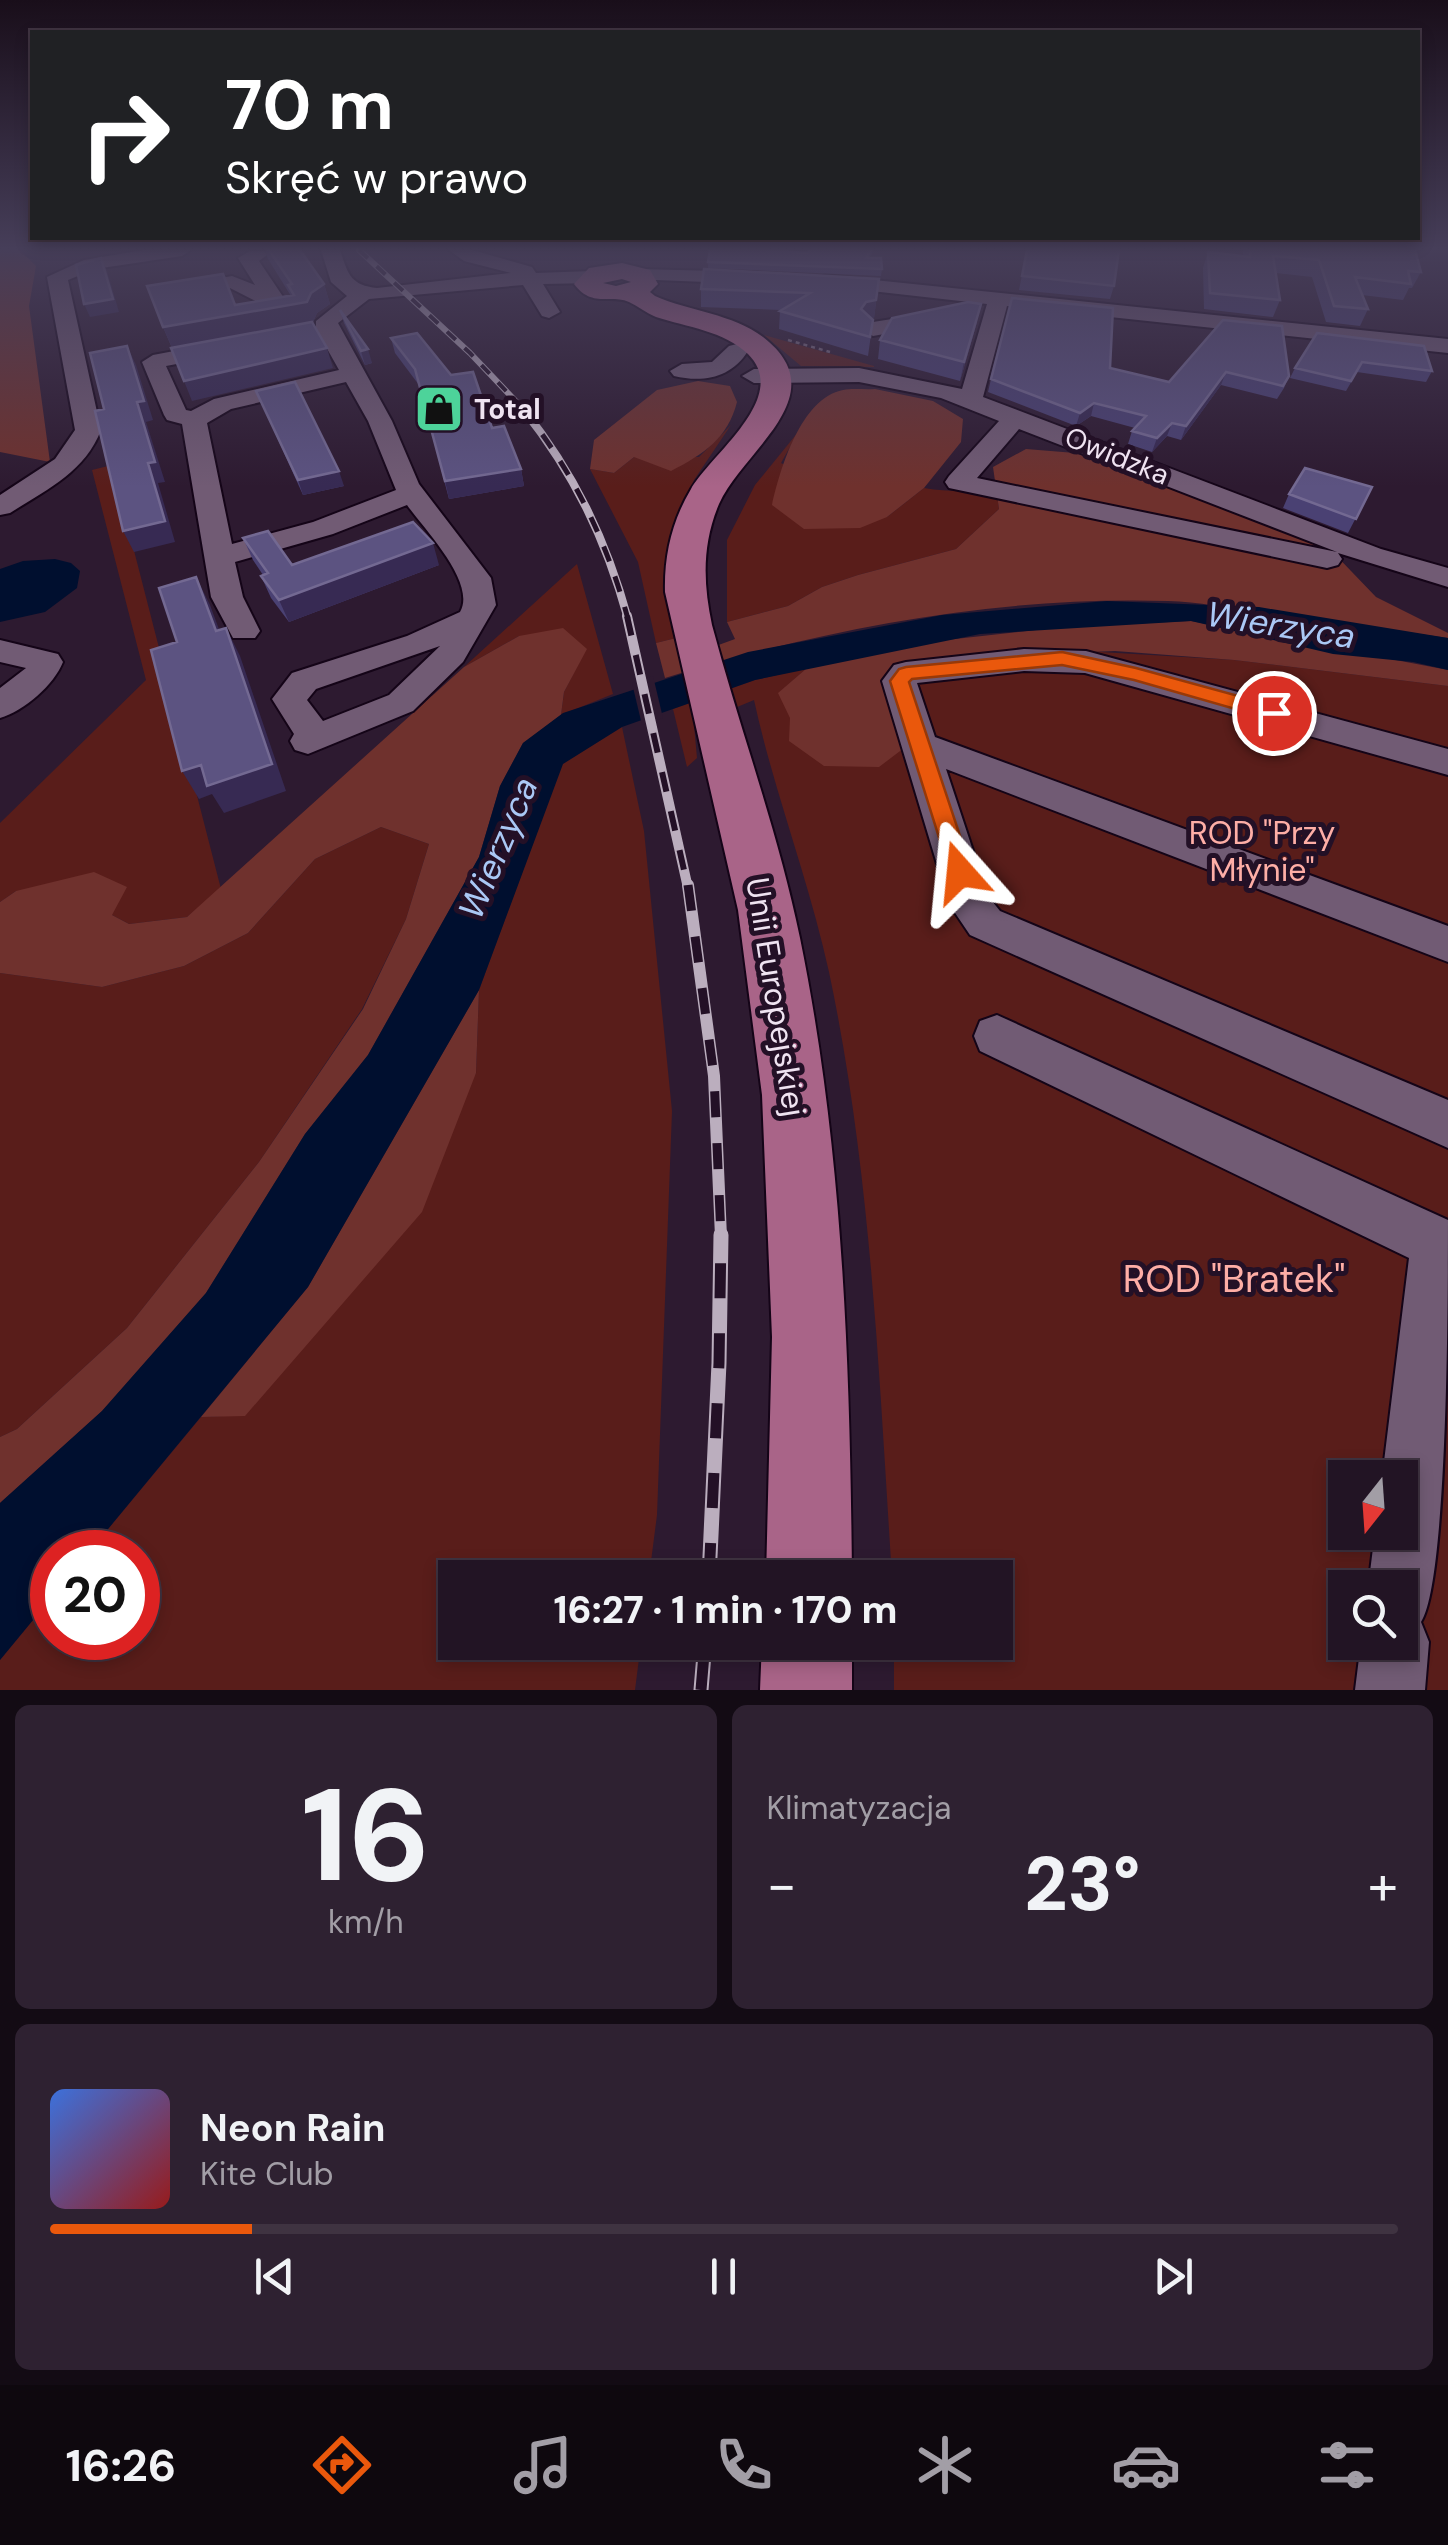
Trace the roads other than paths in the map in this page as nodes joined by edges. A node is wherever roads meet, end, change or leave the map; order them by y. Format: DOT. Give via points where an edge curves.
graph roads {
  1 [pos="67,329"];
  2 [pos="322,329"];
  3 [pos="700,329"];
  4 [pos="725,329"];
  5 [pos="990,329"];
  6 [pos="1291,329"];
  7 [pos="250,344"];
  8 [pos="1448,346"];
  9 [pos="756,368"];
  10 [pos="682,371"];
  11 [pos="352,374"];
  12 [pos="968,399"];
  13 [pos="1017,416"];
  14 [pos="194,420"];
  15 [pos="0,483"];
  16 [pos="28,488"];
  17 [pos="412,493"];
  18 [pos="0,507"];
  19 [pos="221,556"];
  20 [pos="1386,560"];
  21 [pos="1448,578"];
  22 [pos="472,619"];
  23 [pos="244,631"];
  24 [pos="0,651"];
  25 [pos="0,706"];
  26 [pos="920,746"];
  27 [pos="1448,762"];
  28 [pos="1448,944"];
  29 [pos="997,1036"];
  30 [pos="1448,1124"];
  31 [pos="1443,1246"];
  32 [pos="809,1560"];
  33 [pos="1403,1570"];
  34 [pos="807,1660"];
  35 [pos="1393,1660"];
  36 [pos="806,1690"];
  37 [pos="1390,1690"];
  1 -- 16 [label="street" via="88,430 84,446"];
  2 -- 11 [label="street"];
  3 -- 9 [label="main road"];
  4 -- 9 [label="main road" via="760,352"];
  5 -- 12 [label="street"];
  6 -- 8 [label="street"];
  7 -- 14 [label="street" via="153,362 176,414"];
  9 -- 10 [label="street" via="727,364"];
  9 -- 12 [label="street, Owidzka" via="880,377"];
  9 -- 32 [label="main road, Unii Europejskiej" via="776,399 716,477 694,518 685,592 772,940 799,1149 812,1435"];
  11 -- 14 [label="street" via="222,404"];
  11 -- 17 [label="street"];
  12 -- 13 [label="street, Owidzka"];
  13 -- 20 [label="street, Owidzka"];
  13 -- 20 [label="street" via="959,482 1328,559"];
  14 -- 19 [label="street"];
  15 -- 16 [label="street"];
  16 -- 18 [label="street"];
  17 -- 19 [label="street" via="323,528"];
  17 -- 22 [label="street" via="476,578 480,605"];
  19 -- 23 [label="street" via="227,597"];
  20 -- 21 [label="street, Owidzka"];
  22 -- 22 [label="street" via="304,681 289,699 298,718 313,739 401,704 451,655"];
  24 -- 25 [label="street" via="46,662"];
  26 -- 27 [label="street" via="899,681 906,673 1062,658"];
  26 -- 28 [label="street"];
  26 -- 30 [label="street" via="970,904 986,923"];
  29 -- 31 [label="street"];
  31 -- 33 [label="street"];
  34 -- 36 [label="main road"];
  35 -- 37 [label="street"];
}
